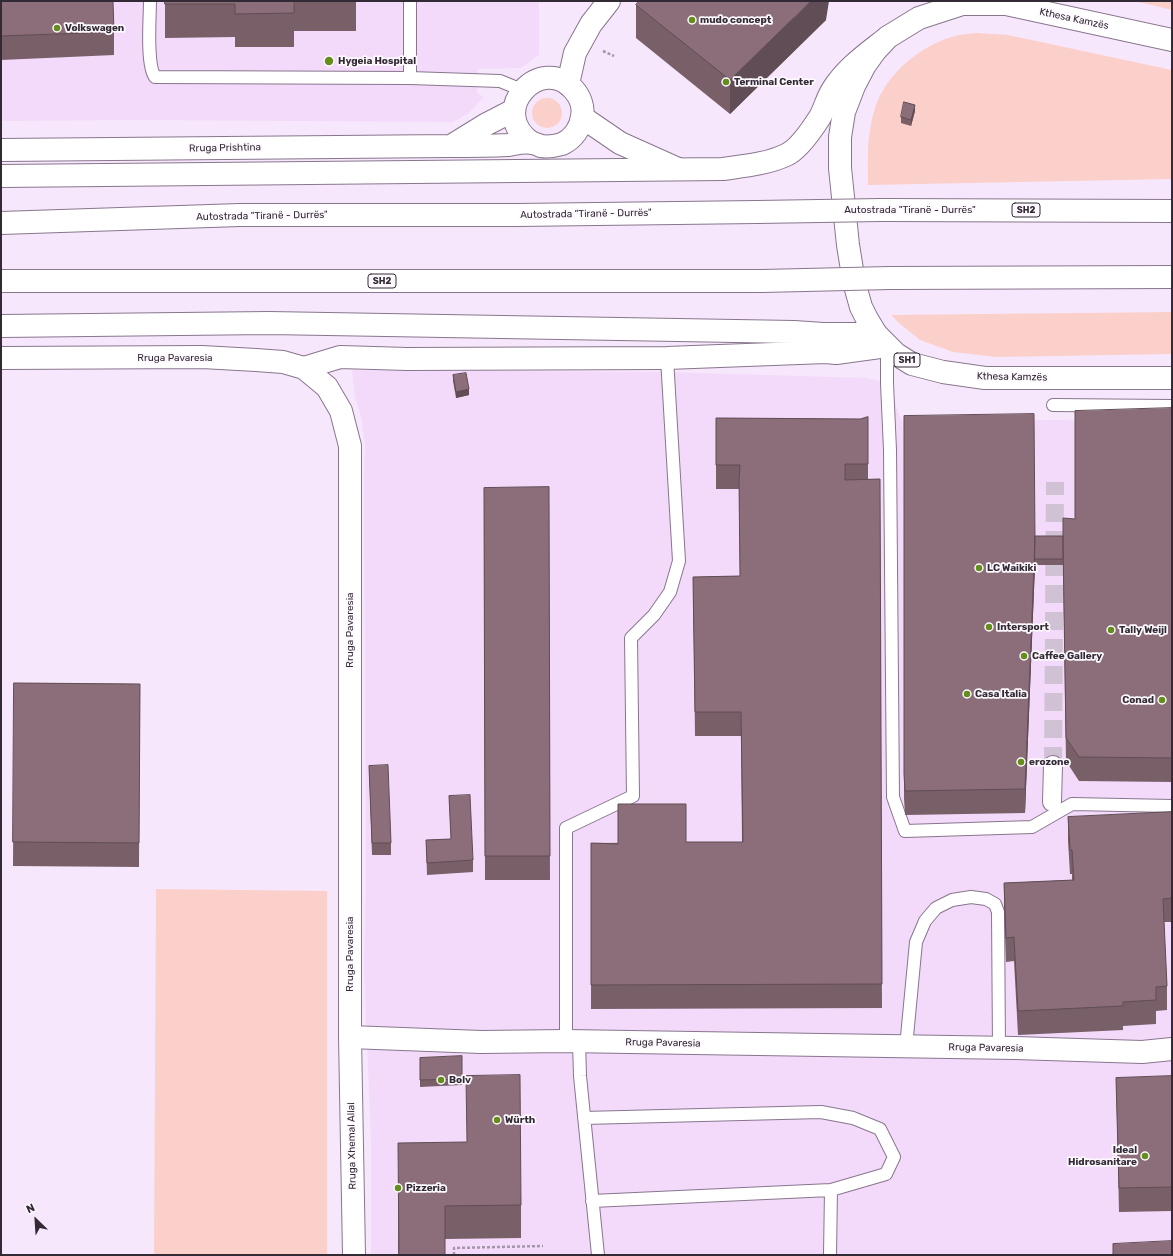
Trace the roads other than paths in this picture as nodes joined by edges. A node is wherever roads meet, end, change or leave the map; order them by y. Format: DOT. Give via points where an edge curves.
graph roads {
  1 [pos="150,1"];
  2 [pos="410,1"];
  3 [pos="609,1"];
  4 [pos="935,1"];
  5 [pos="919,18"];
  6 [pos="888,37"];
  7 [pos="1172,40"];
  8 [pos="410,78"];
  9 [pos="568,84"];
  10 [pos="522,90"];
  11 [pos="514,110"];
  12 [pos="582,117"];
  13 [pos="532,143"];
  14 [pos="449,146"];
  15 [pos="1,150"];
  16 [pos="678,169"];
  17 [pos="1,176"];
  18 [pos="1172,211"];
  19 [pos="1,223"];
  20 [pos="1172,277"];
  21 [pos="1,280"];
  22 [pos="1,326"];
  23 [pos="882,340"];
  24 [pos="1,358"];
  25 [pos="667,358"];
  26 [pos="304,368"];
  27 [pos="1172,378"];
  28 [pos="1053,405"];
  29 [pos="1172,406"];
  30 [pos="1053,765"];
  31 [pos="1052,802"];
  32 [pos="1172,806"];
  33 [pos="350,1037"];
  34 [pos="572,1042"];
  35 [pos="906,1047"];
  36 [pos="999,1048"];
  37 [pos="1172,1049"];
  38 [pos="584,1118"];
  39 [pos="831,1190"];
  40 [pos="592,1201"];
  41 [pos="354,1255"];
  42 [pos="598,1255"];
  43 [pos="830,1255"];
  1 -- 8 [label="lane" via="150,59 151,73 155,77"];
  2 -- 8 [label="lane"];
  3 -- 9 [label="main road" via="591,24 575,53"];
  4 -- 5 [label="main road, SH1"];
  5 -- 6 [label="main road, Kthesa Kamzës / SH1"];
  5 -- 7 [label="main road, Kthesa Kamzës / SH1" via="962,4 1006,4"];
  6 -- 16 [label="main road" via="851,66 832,90 807,137 787,155 739,167"];
  6 -- 23 [label="main road, Kthesa Kamzës / SH1" via="865,65 854,86 844,112 840,137 840,168 854,282 864,313"];
  8 -- 10 [label="lane" via="500,81"];
  9 -- 10 [label="main road" via="557,79 542,79"];
  9 -- 12 [label="main road" via="580,99"];
  10 -- 11 [label="main road"];
  11 -- 13 [label="main road" via="517,126"];
  11 -- 14 [label="main road, Rruga Prishtina"];
  12 -- 13 [label="main road, Rruga Prishtina" via="576,133 566,142 549,146"];
  12 -- 16 [label="main road" via="620,143"];
  13 -- 14 [label="main road, Rruga Prishtina"];
  14 -- 15 [label="main road, Rruga Prishtina"];
  16 -- 17 [label="main road"];
  18 -- 19 [label="main road, Autostrada \"Tiranë - Durrës\" / SH2, bridge" via="881,210 517,215 240,215"];
  20 -- 21 [label="main road, SH2, bridge" via="762,281"];
  22 -- 23 [label="main road" via="269,323 786,332"];
  23 -- 25 [label="main road" via="836,353"];
  23 -- 27 [label="main road, Kthesa Kamzës / SH1" via="896,354 912,364 943,372 985,378"];
  23 -- 32 [label="lane" via="887,383 890,465 893,797 905,831 1032,827 1072,804"];
  24 -- 26 [label="main road, Rruga Pavaresia" via="202,357 283,362"];
  25 -- 26 [label="main road" via="340,357"];
  25 -- 34 [label="lane" via="678,561 670,592 654,615 630,638 633,796 566,828"];
  26 -- 33 [label="main road, Rruga Pavaresia" via="327,387 341,411 350,446"];
  28 -- 29 [label="lane"];
  30 -- 31 [label="street"];
  33 -- 34 [label="main road, Rruga Pavaresia" via="481,1042"];
  33 -- 41 [label="main road, Rruga Xhemal Allal"];
  34 -- 35 [label="main road, Rruga Pavaresia"];
  34 -- 38 [label="lane" via="580,1076"];
  35 -- 36 [label="main road, Rruga Pavaresia"];
  35 -- 36 [label="lane" via="916,942 926,921 936,908 952,900 972,897 986,899 995,904 998,912"];
  36 -- 37 [label="main road, Rruga Pavaresia" via="1142,1052"];
  38 -- 39 [label="lane" via="821,1112 853,1118 880,1129 894,1157 886,1174"];
  38 -- 40 [label="lane"];
  39 -- 40 [label="lane"];
  39 -- 43 [label="lane"];
  40 -- 42 [label="lane"];
}
